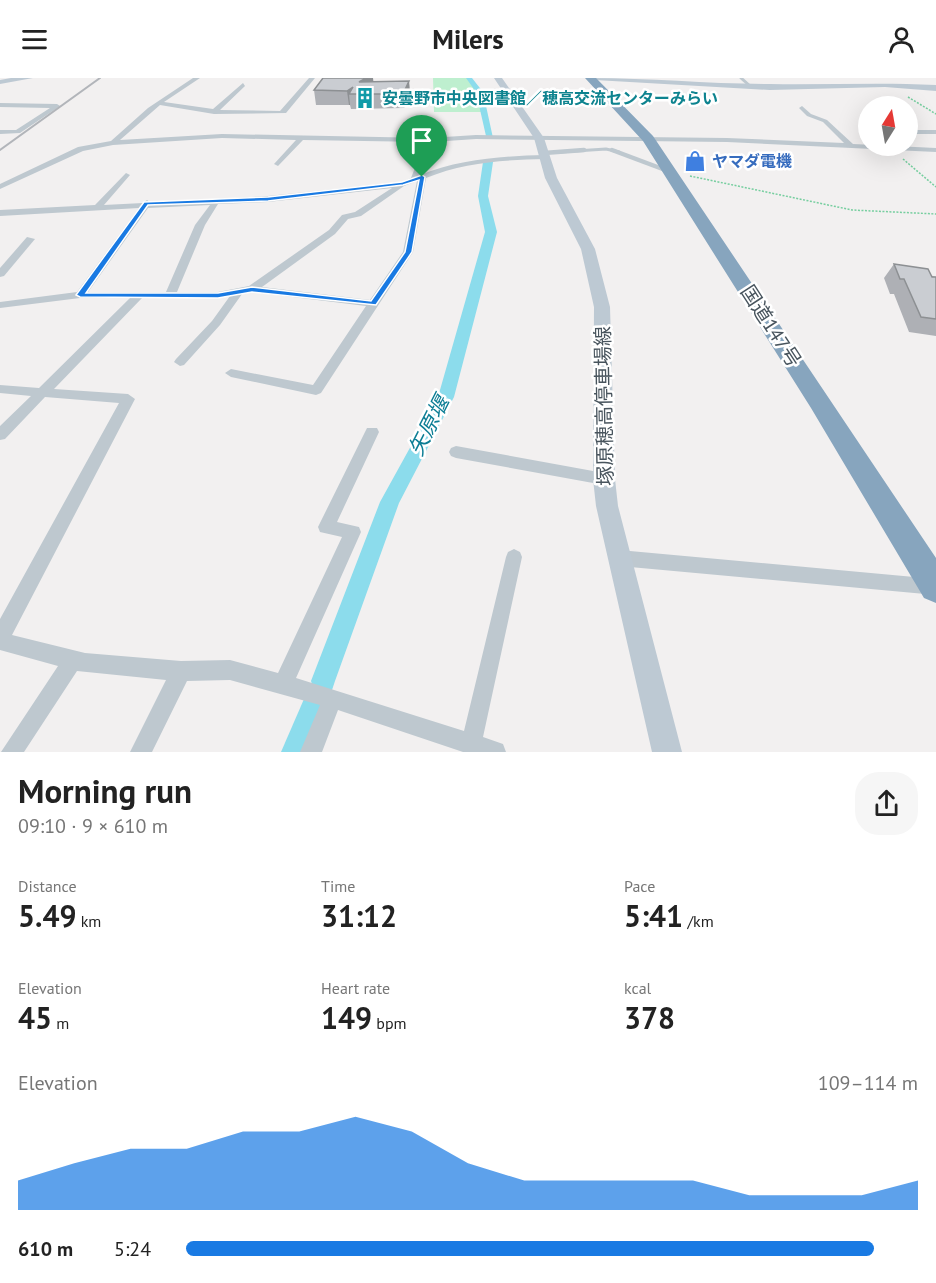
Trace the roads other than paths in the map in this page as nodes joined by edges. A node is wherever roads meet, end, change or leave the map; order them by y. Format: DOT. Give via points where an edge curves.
graph roads {
  1 [pos="29,78"];
  2 [pos="197,78"];
  3 [pos="312,78"];
  4 [pos="498,78"];
  5 [pos="590,78"];
  6 [pos="595,78"];
  7 [pos="741,78"];
  8 [pos="617,79"];
  9 [pos="666,80"];
  10 [pos="0,82"];
  11 [pos="243,85"];
  12 [pos="750,86"];
  13 [pos="936,88"];
  14 [pos="160,103"];
  15 [pos="0,105"];
  16 [pos="802,108"];
  17 [pos="214,112"];
  18 [pos="20,123"];
  19 [pos="30,123"];
  20 [pos="0,132"];
  21 [pos="918,132"];
  22 [pos="936,132"];
  23 [pos="302,137"];
  24 [pos="429,140"];
  25 [pos="648,140"];
  26 [pos="113,143"];
  27 [pos="850,145"];
  28 [pos="858,145"];
  29 [pos="918,148"];
  30 [pos="543,149"];
  31 [pos="936,150"];
  32 [pos="278,164"];
  33 [pos="670,172"];
  34 [pos="126,175"];
  35 [pos="418,179"];
  36 [pos="403,184"];
  37 [pos="0,187"];
  38 [pos="217,200"];
  39 [pos="147,203"];
  40 [pos="98,207"];
  41 [pos="0,213"];
  42 [pos="30,239"];
  43 [pos="0,274"];
  44 [pos="252,289"];
  45 [pos="238,292"];
  46 [pos="80,295"];
  47 [pos="170,295"];
  48 [pos="139,296"];
  49 [pos="373,304"];
  50 [pos="0,305"];
  51 [pos="180,363"];
  52 [pos="231,373"];
  53 [pos="0,389"];
  54 [pos="42,391"];
  55 [pos="372,432"];
  56 [pos="0,435"];
  57 [pos="456,452"];
  58 [pos="604,479"];
  59 [pos="514,557"];
  60 [pos="619,558"];
  61 [pos="936,587"];
  62 [pos="0,640"];
  63 [pos="73,660"];
  64 [pos="181,670"];
  65 [pos="283,684"];
  66 [pos="333,698"];
  67 [pos="471,744"];
  68 [pos="12,752"];
  69 [pos="141,752"];
  70 [pos="311,752"];
  71 [pos="495,752"];
  72 [pos="668,752"];
  1 -- 10 [label="main road"];
  2 -- 14 [label="street"];
  3 -- 17 [label="street" via="284,112"];
  4 -- 30 [label="main road, 塚原穂高停車場線"];
  5 -- 25 [label="highway, 国道147号"];
  6 -- 8 [label="main road"];
  7 -- 12 [label="lane"];
  8 -- 9 [label="main road"];
  9 -- 12 [label="main road"];
  11 -- 17 [label="street"];
  12 -- 13 [label="main road"];
  14 -- 17 [label="street"];
  14 -- 26 [label="street"];
  15 -- 19 [label="street" via="57,106"];
  16 -- 27 [label="street" via="825,121"];
  18 -- 19 [label="street"];
  19 -- 20 [label="street" via="18,132"];
  21 -- 22 [label="street"];
  23 -- 24 [label="street"];
  23 -- 26 [label="street" via="222,136"];
  23 -- 32 [label="street"];
  24 -- 30 [label="street" via="470,137"];
  24 -- 35 [label="street"];
  25 -- 27 [label="street"];
  25 -- 30 [label="street"];
  25 -- 33 [label="highway, 国道147号"];
  26 -- 37 [label="street" via="81,149"];
  27 -- 28 [label="street"];
  29 -- 31 [label="street"];
  30 -- 33 [label="lane" via="606,149"];
  30 -- 35 [label="street" via="462,164"];
  30 -- 58 [label="main road, 塚原穂高停車場線" via="552,178 588,249 602,307"];
  33 -- 61 [label="highway, 国道147号"];
  34 -- 40 [label="street"];
  35 -- 36 [label="street"];
  35 -- 49 [label="street" via="408,252"];
  36 -- 38 [label="street" via="268,199"];
  36 -- 44 [label="street" via="358,214 345,217 332,232"];
  38 -- 39 [label="street"];
  38 -- 47 [label="street" via="200,225"];
  39 -- 40 [label="street"];
  39 -- 46 [label="street"];
  40 -- 41 [label="street"];
  42 -- 43 [label="street"];
  44 -- 45 [label="street"];
  44 -- 49 [label="street"];
  45 -- 47 [label="street"];
  45 -- 51 [label="street"];
  46 -- 48 [label="street"];
  46 -- 50 [label="street"];
  47 -- 48 [label="street"];
  48 -- 54 [label="street"];
  49 -- 52 [label="street" via="316,390"];
  53 -- 54 [label="street"];
  54 -- 56 [label="street"];
  54 -- 62 [label="street" via="128,399"];
  55 -- 65 [label="street" via="326,527 353,532"];
  57 -- 58 [label="street"];
  58 -- 60 [label="main road, 塚原穂高停車場線"];
  59 -- 67 [label="street"];
  60 -- 61 [label="street"];
  60 -- 72 [label="main road, 塚原穂高停車場線"];
  62 -- 63 [label="street"];
  63 -- 64 [label="street"];
  63 -- 68 [label="street"];
  64 -- 65 [label="street" via="230,670"];
  64 -- 69 [label="street"];
  65 -- 66 [label="street"];
  66 -- 67 [label="street"];
  66 -- 70 [label="street"];
  67 -- 71 [label="street"];
}
